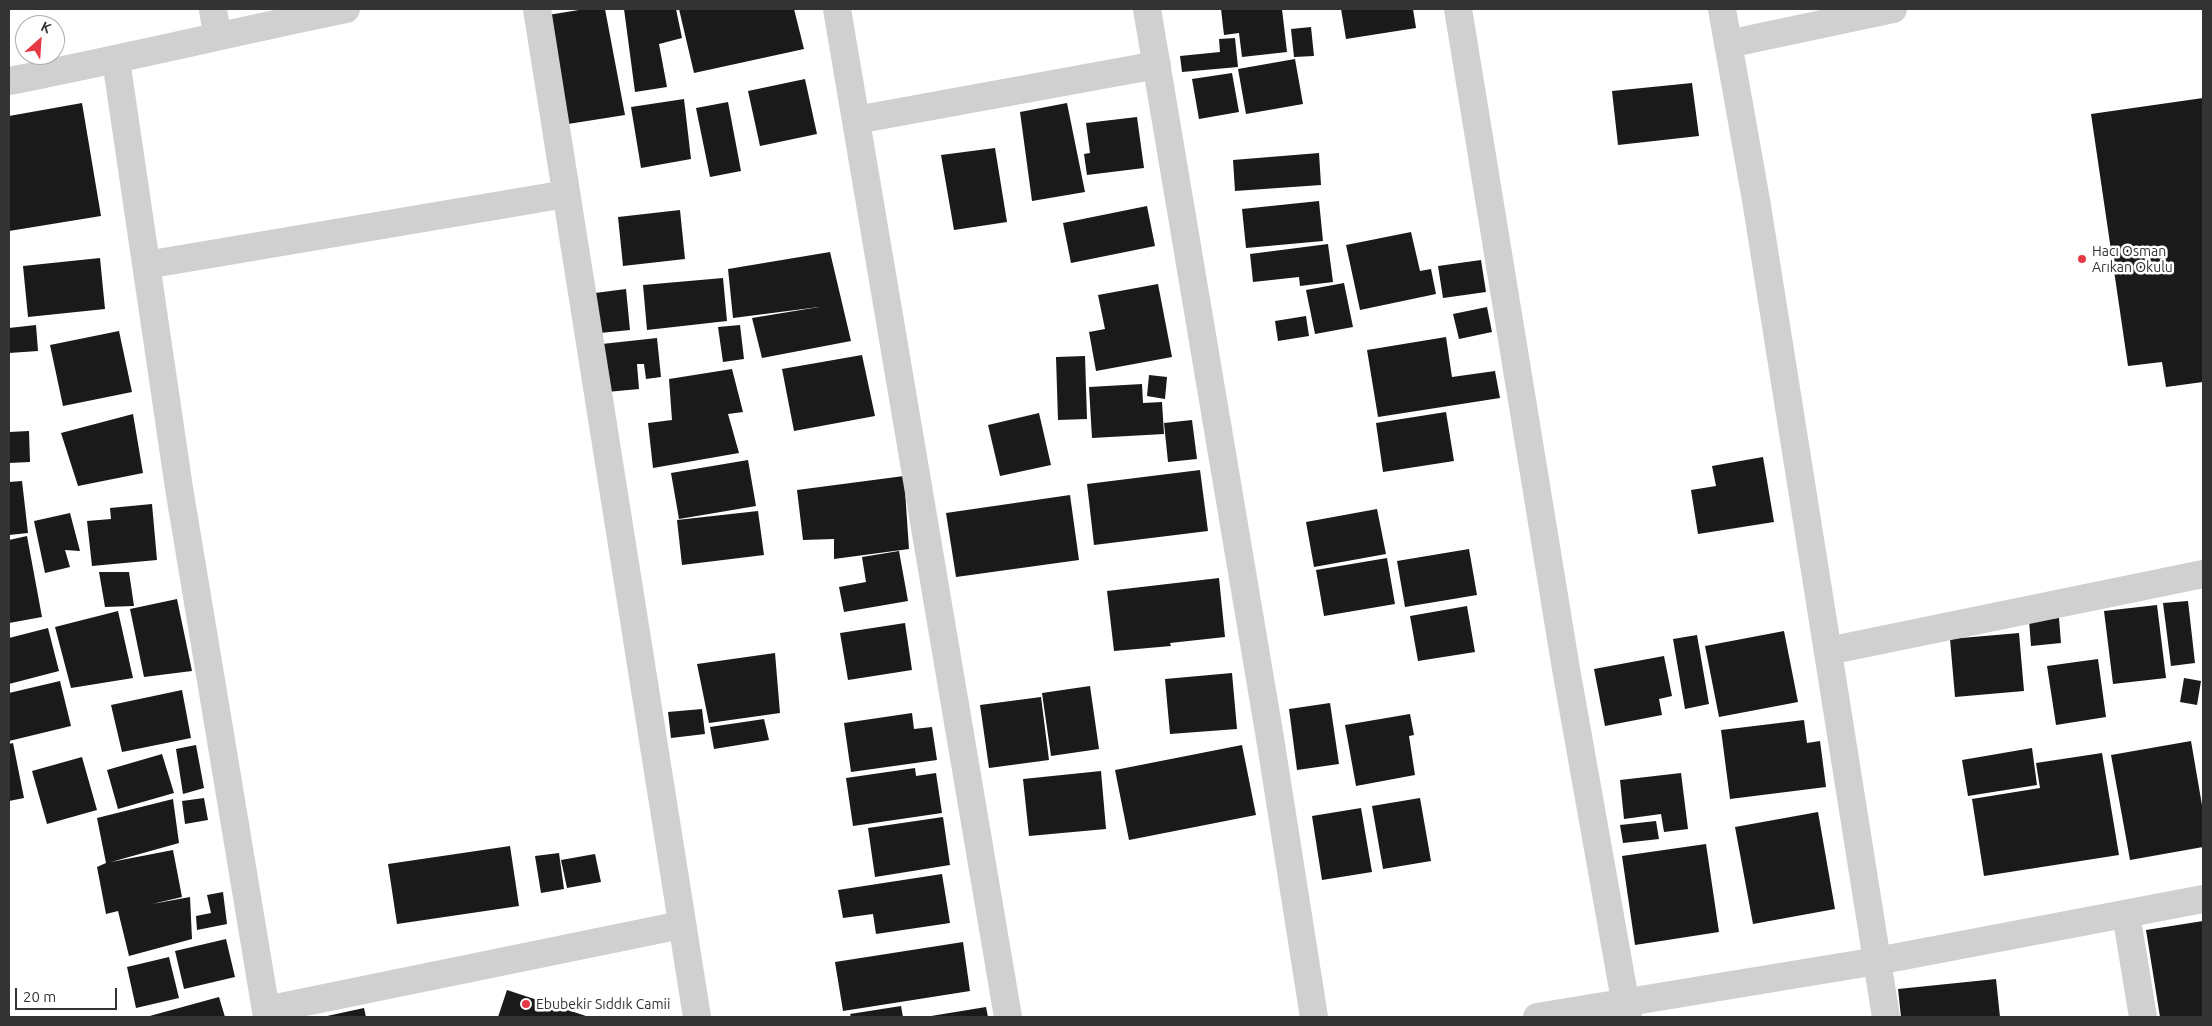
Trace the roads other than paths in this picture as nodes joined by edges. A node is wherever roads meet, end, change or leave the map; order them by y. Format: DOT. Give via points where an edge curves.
graph roads {
  1 [pos="346,9"];
  2 [pos="537,9"];
  3 [pos="836,9"];
  4 [pos="1147,9"];
  5 [pos="1458,9"];
  6 [pos="1722,9"];
  7 [pos="1893,9"];
  8 [pos="215,22"];
  9 [pos="1728,44"];
  10 [pos="116,60"];
  11 [pos="1157,65"];
  12 [pos="9,81"];
  13 [pos="856,120"];
  14 [pos="566,194"];
  15 [pos="146,265"];
  16 [pos="2203,574"];
  17 [pos="1828,652"];
  18 [pos="2203,899"];
  19 [pos="2126,914"];
  20 [pos="681,925"];
  21 [pos="1877,961"];
  22 [pos="1627,1010"];
  23 [pos="266,1013"];
  24 [pos="697,1017"];
  25 [pos="1008,1017"];
  26 [pos="1314,1017"];
  27 [pos="1537,1017"];
  28 [pos="1886,1017"];
  29 [pos="2143,1017"];
  1 -- 8 [label="street"];
  2 -- 14 [label="street"];
  3 -- 13 [label="street"];
  4 -- 11 [label="street"];
  5 -- 22 [label="street" via="1566,668"];
  6 -- 9 [label="street"];
  7 -- 9 [label="street"];
  8 -- 10 [label="street"];
  9 -- 17 [label="street"];
  10 -- 12 [label="street"];
  10 -- 15 [label="street"];
  11 -- 13 [label="street"];
  11 -- 26 [label="street"];
  13 -- 25 [label="street"];
  14 -- 15 [label="street"];
  14 -- 20 [label="street"];
  15 -- 23 [label="street" via="179,488"];
  16 -- 17 [label="street"];
  17 -- 21 [label="street"];
  18 -- 19 [label="street"];
  19 -- 21 [label="street"];
  19 -- 29 [label="street"];
  20 -- 23 [label="street"];
  20 -- 24 [label="street"];
  21 -- 22 [label="street"];
  21 -- 28 [label="street"];
  22 -- 27 [label="street"];
}
